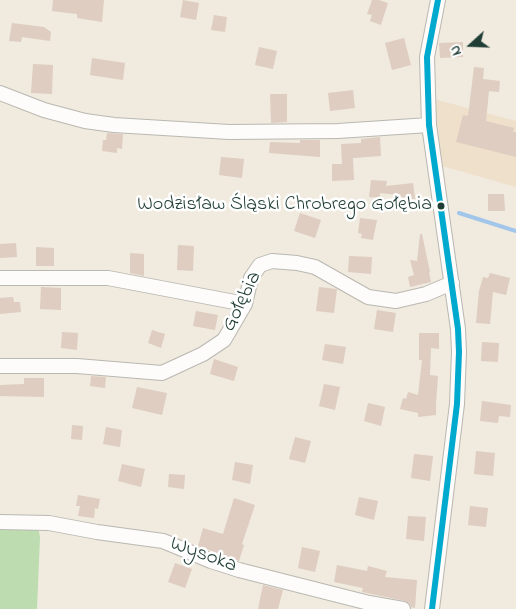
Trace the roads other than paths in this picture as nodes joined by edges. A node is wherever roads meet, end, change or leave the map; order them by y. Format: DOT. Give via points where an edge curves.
graph roads {
  1 [pos="438,0"];
  2 [pos="0,92"];
  3 [pos="429,125"];
  4 [pos="0,278"];
  5 [pos="452,283"];
  6 [pos="245,304"];
  7 [pos="0,366"];
  8 [pos="0,522"];
  9 [pos="402,609"];
  10 [pos="432,609"];
  1 -- 3 [label="street" via="428,57"];
  2 -- 3 [label="street" via="44,110 84,121 114,124 229,132 338,131"];
  3 -- 5 [label="street"];
  4 -- 6 [label="street" via="108,278"];
  5 -- 6 [label="street, Gołębia" via="426,294 396,301 368,297 315,267 272,261 260,265 252,278"];
  5 -- 10 [label="street" via="459,352 457,404"];
  6 -- 7 [label="street, Gołębia" via="224,340 162,373 77,366"];
  8 -- 9 [label="street, Wysoka" via="49,523 163,540 239,570"];
}
